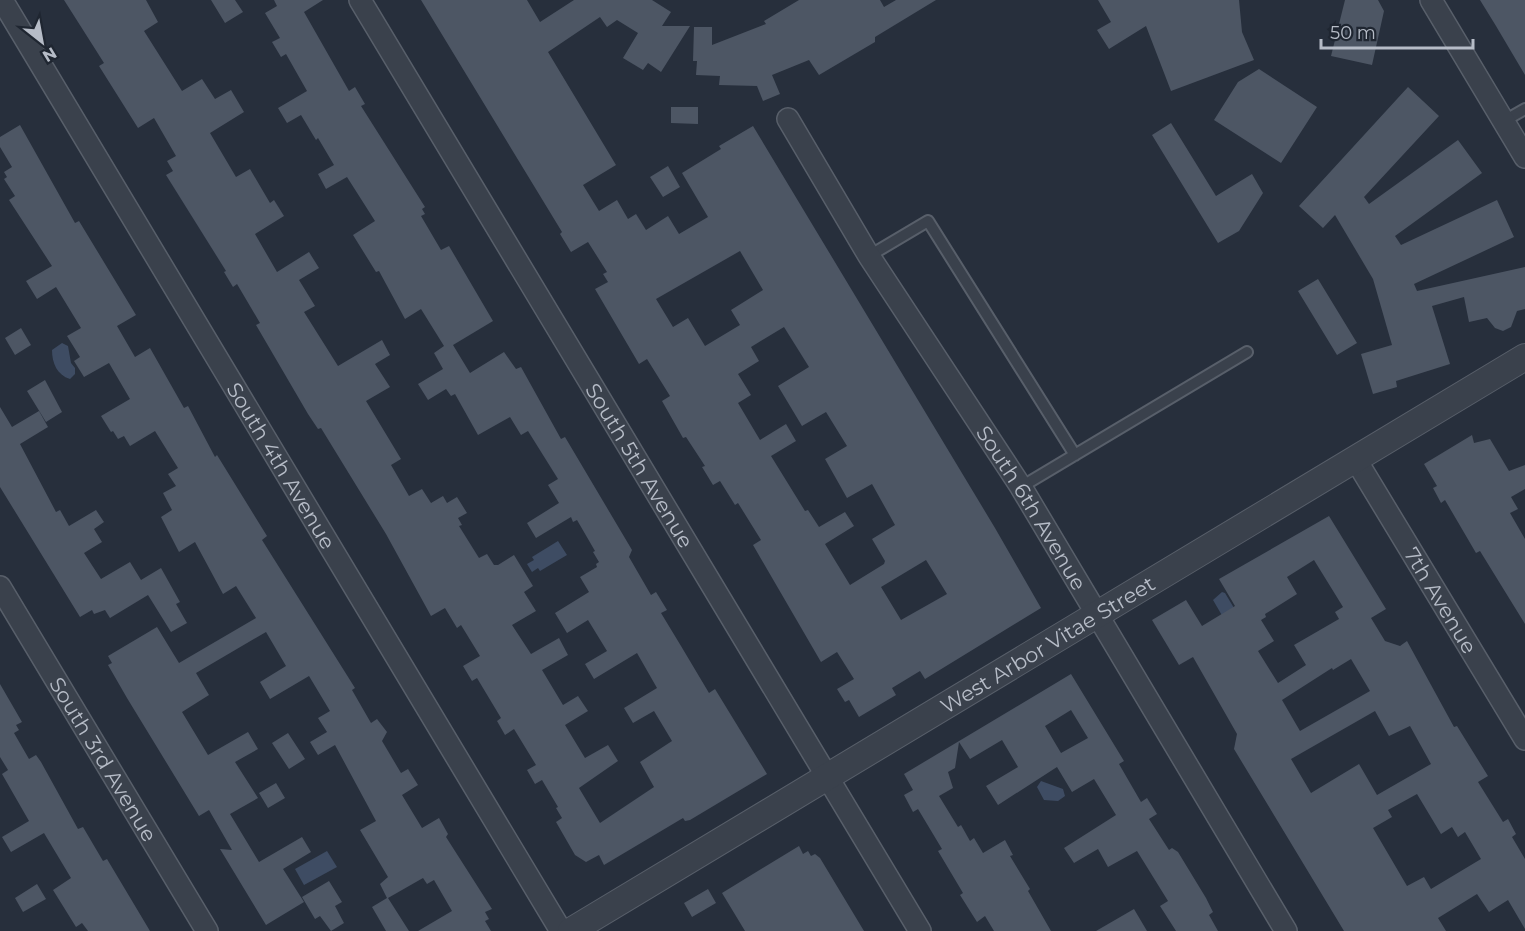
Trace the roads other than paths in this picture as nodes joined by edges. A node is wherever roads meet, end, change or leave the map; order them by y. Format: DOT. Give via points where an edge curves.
graph roads {
  1 [pos="2,0"];
  2 [pos="360,0"];
  3 [pos="1431,0"];
  4 [pos="1525,108"];
  5 [pos="788,119"];
  6 [pos="1504,121"];
  7 [pos="1525,157"];
  8 [pos="869,256"];
  9 [pos="1247,352"];
  10 [pos="1525,357"];
  11 [pos="1075,455"];
  12 [pos="1356,460"];
  13 [pos="1021,487"];
  14 [pos="0,587"];
  15 [pos="1095,615"];
  16 [pos="1525,739"];
  17 [pos="827,777"];
  18 [pos="207,931"];
  19 [pos="561,931"];
  20 [pos="571,931"];
  21 [pos="920,931"];
  22 [pos="1286,931"];
  1 -- 19 [label="street, South 4th Avenue"];
  2 -- 17 [label="street, South 5th Avenue"];
  3 -- 6 [label="street"];
  4 -- 6 [label="lane"];
  5 -- 8 [label="street, South 6th Avenue"];
  6 -- 7 [label="street"];
  8 -- 11 [label="lane" via="928,221"];
  8 -- 13 [label="street, South 6th Avenue"];
  9 -- 11 [label="lane"];
  10 -- 12 [label="street, West Arbor Vitae Street"];
  11 -- 13 [label="lane"];
  12 -- 15 [label="street, West Arbor Vitae Street"];
  12 -- 16 [label="street, 7th Avenue"];
  13 -- 15 [label="street, South 6th Avenue"];
  14 -- 18 [label="street, South 3rd Avenue"];
  15 -- 17 [label="street, West Arbor Vitae Street"];
  15 -- 22 [label="street, South 6th Avenue"];
  17 -- 20 [label="street, West Arbor Vitae Street"];
  17 -- 21 [label="street, South 5th Avenue"];
}
